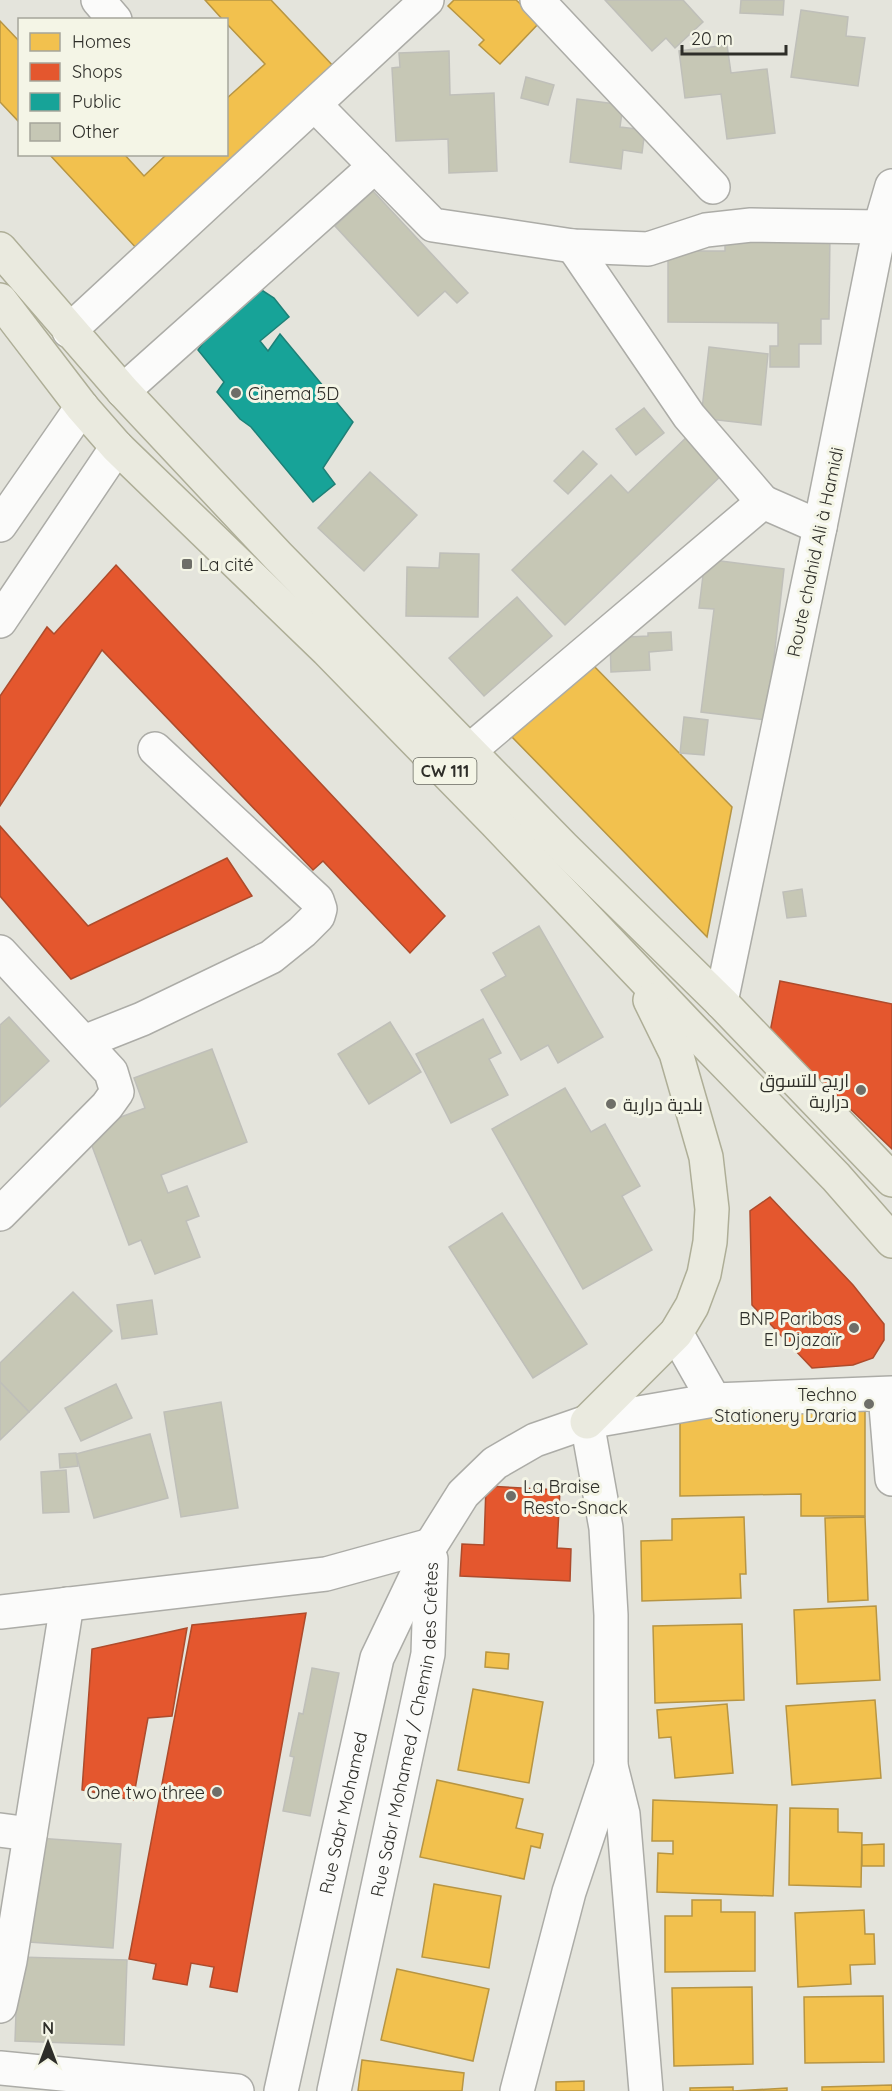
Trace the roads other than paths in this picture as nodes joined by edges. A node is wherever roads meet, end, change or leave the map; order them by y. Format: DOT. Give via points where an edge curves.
graph roads {
  1 [pos="98,0"];
  2 [pos="427,0"];
  3 [pos="537,0"];
  4 [pos="113,18"];
  5 [pos="315,105"];
  6 [pos="375,166"];
  7 [pos="892,186"];
  8 [pos="713,187"];
  9 [pos="880,227"];
  10 [pos="573,246"];
  11 [pos="0,249"];
  12 [pos="0,300"];
  13 [pos="69,331"];
  14 [pos="123,391"];
  15 [pos="82,407"];
  16 [pos="117,447"];
  17 [pos="763,502"];
  18 [pos="0,525"];
  19 [pos="820,528"];
  20 [pos="0,621"];
  21 [pos="155,749"];
  22 [pos="469,751"];
  23 [pos="0,952"];
  24 [pos="634,969"];
  25 [pos="720,1002"];
  26 [pos="84,1042"];
  27 [pos="892,1180"];
  28 [pos="0,1214"];
  29 [pos="892,1241"];
  30 [pos="676,1333"];
  31 [pos="890,1390"];
  32 [pos="714,1400"];
  33 [pos="587,1422"];
  34 [pos="892,1479"];
  35 [pos="431,1545"];
  36 [pos="67,1604"];
  37 [pos="0,1612"];
  38 [pos="612,1767"];
  39 [pos="15,1832"];
  40 [pos="0,2006"];
  41 [pos="0,2068"];
  42 [pos="237,2091"];
  43 [pos="281,2091"];
  44 [pos="334,2091"];
  45 [pos="517,2091"];
  46 [pos="646,2091"];
  1 -- 4 [label="street"];
  2 -- 5 [label="street"];
  3 -- 8 [label="street"];
  5 -- 6 [label="street"];
  5 -- 13 [label="street"];
  6 -- 10 [label="street" via="434,225"];
  6 -- 14 [label="street"];
  7 -- 9 [label="street, Route chahid Ali à Hamidi"];
  9 -- 10 [label="street" via="751,225 706,230 648,249"];
  9 -- 19 [label="street, Route chahid Ali à Hamidi"];
  10 -- 17 [label="street" via="689,416"];
  11 -- 13 [label="main road"];
  12 -- 15 [label="main road, CW 111"];
  13 -- 14 [label="main road"];
  14 -- 22 [label="main road"];
  15 -- 16 [label="main road, CW 111"];
  15 -- 18 [label="street"];
  16 -- 20 [label="street"];
  16 -- 24 [label="main road, CW 111" via="327,650"];
  17 -- 19 [label="street"];
  17 -- 22 [label="street"];
  19 -- 25 [label="street, Route chahid Ali à Hamidi"];
  21 -- 26 [label="street" via="318,900 320,909 302,932 272,957"];
  22 -- 25 [label="main road"];
  23 -- 26 [label="street"];
  24 -- 29 [label="main road, CW 111" via="836,1177"];
  24 -- 30 [label="main road" via="676,1053 706,1157 712,1209 710,1242 704,1274"];
  25 -- 27 [label="main road"];
  26 -- 28 [label="street" via="111,1072 117,1092"];
  30 -- 32 [label="street"];
  30 -- 33 [label="main road"];
  31 -- 32 [label="street, Rue Sabr Mohamed / Chemin des Crêtes"];
  31 -- 34 [label="street"];
  32 -- 33 [label="street, Rue Sabr Mohamed / Chemin des Crêtes"];
  33 -- 35 [label="street, Rue Sabr Mohamed / Chemin des Crêtes" via="535,1440 495,1463 463,1494"];
  33 -- 38 [label="street" via="606,1528"];
  35 -- 36 [label="street" via="326,1574"];
  35 -- 43 [label="street, Rue Sabr Mohamed" via="377,1658"];
  35 -- 44 [label="street, Rue Sabr Mohamed / Chemin des Crêtes" via="428,1654"];
  36 -- 37 [label="street"];
  36 -- 39 [label="street"];
  38 -- 45 [label="street" via="569,1892"];
  38 -- 46 [label="street" via="623,1814"];
  39 -- 40 [label="street" via="10,1961"];
  41 -- 42 [label="street"];
}
